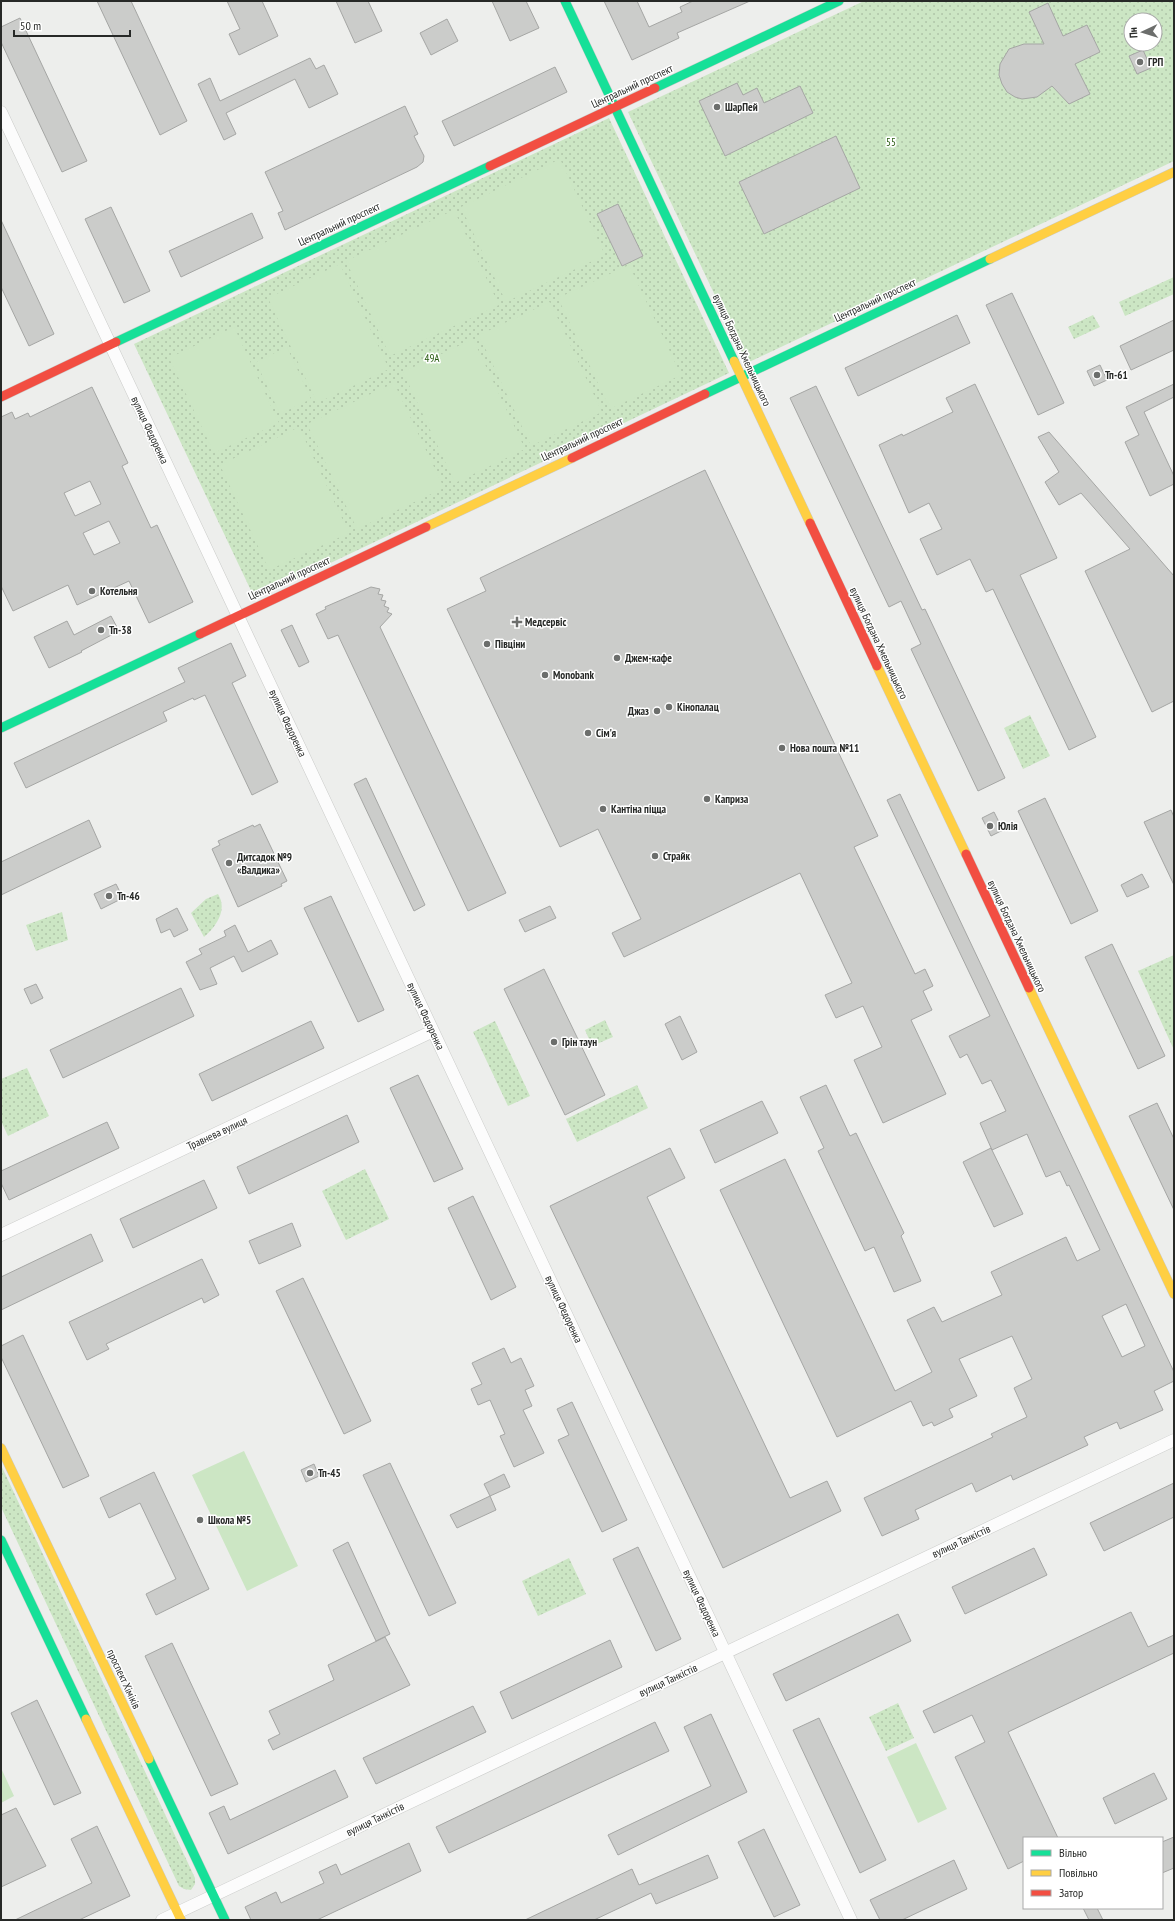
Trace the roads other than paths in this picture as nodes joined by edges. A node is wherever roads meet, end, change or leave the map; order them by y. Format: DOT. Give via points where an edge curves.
graph roads {
  1 [pos="565,1"];
  2 [pos="839,1"];
  3 [pos="615,107"];
  4 [pos="1,112"];
  5 [pos="1174,172"];
  6 [pos="110,345"];
  7 [pos="741,377"];
  8 [pos="1,397"];
  9 [pos="238,616"];
  10 [pos="1,728"];
  11 [pos="433,1031"];
  12 [pos="1,1235"];
  13 [pos="1174,1294"];
  14 [pos="1174,1440"];
  15 [pos="1,1448"];
  16 [pos="1,1540"];
  17 [pos="726,1653"];
  18 [pos="213,1896"];
  19 [pos="179,1916"];
  20 [pos="162,1920"];
  21 [pos="225,1920"];
  22 [pos="851,1920"];
  1 -- 3 [label="street, вулиця Богдана Хмельницького"];
  2 -- 3 [label="street, Центральний проспект"];
  3 -- 6 [label="street, Центральний проспект"];
  3 -- 7 [label="street, вулиця Богдана Хмельницького"];
  4 -- 6 [label="street, вулиця Федоренка"];
  5 -- 7 [label="street, Центральний проспект"];
  6 -- 8 [label="street, Центральний проспект"];
  6 -- 9 [label="street, вулиця Федоренка"];
  7 -- 9 [label="street, Центральний проспект"];
  7 -- 13 [label="street, вулиця Богдана Хмельницького"];
  9 -- 10 [label="street, Центральний проспект"];
  9 -- 11 [label="street, вулиця Федоренка"];
  11 -- 12 [label="street, Травнева вулиця"];
  11 -- 17 [label="street, вулиця Федоренка"];
  14 -- 17 [label="street, вулиця Танкістів"];
  15 -- 18 [label="street, проспект Хіміків"];
  16 -- 19 [label="street"];
  17 -- 18 [label="street, вулиця Танкістів"];
  17 -- 22 [label="street, вулиця Федоренка"];
  18 -- 19 [label="street, вулиця Танкістів"];
  18 -- 21 [label="street, проспект Хіміків"];
  19 -- 20 [label="street, вулиця Танкістів"];
}
